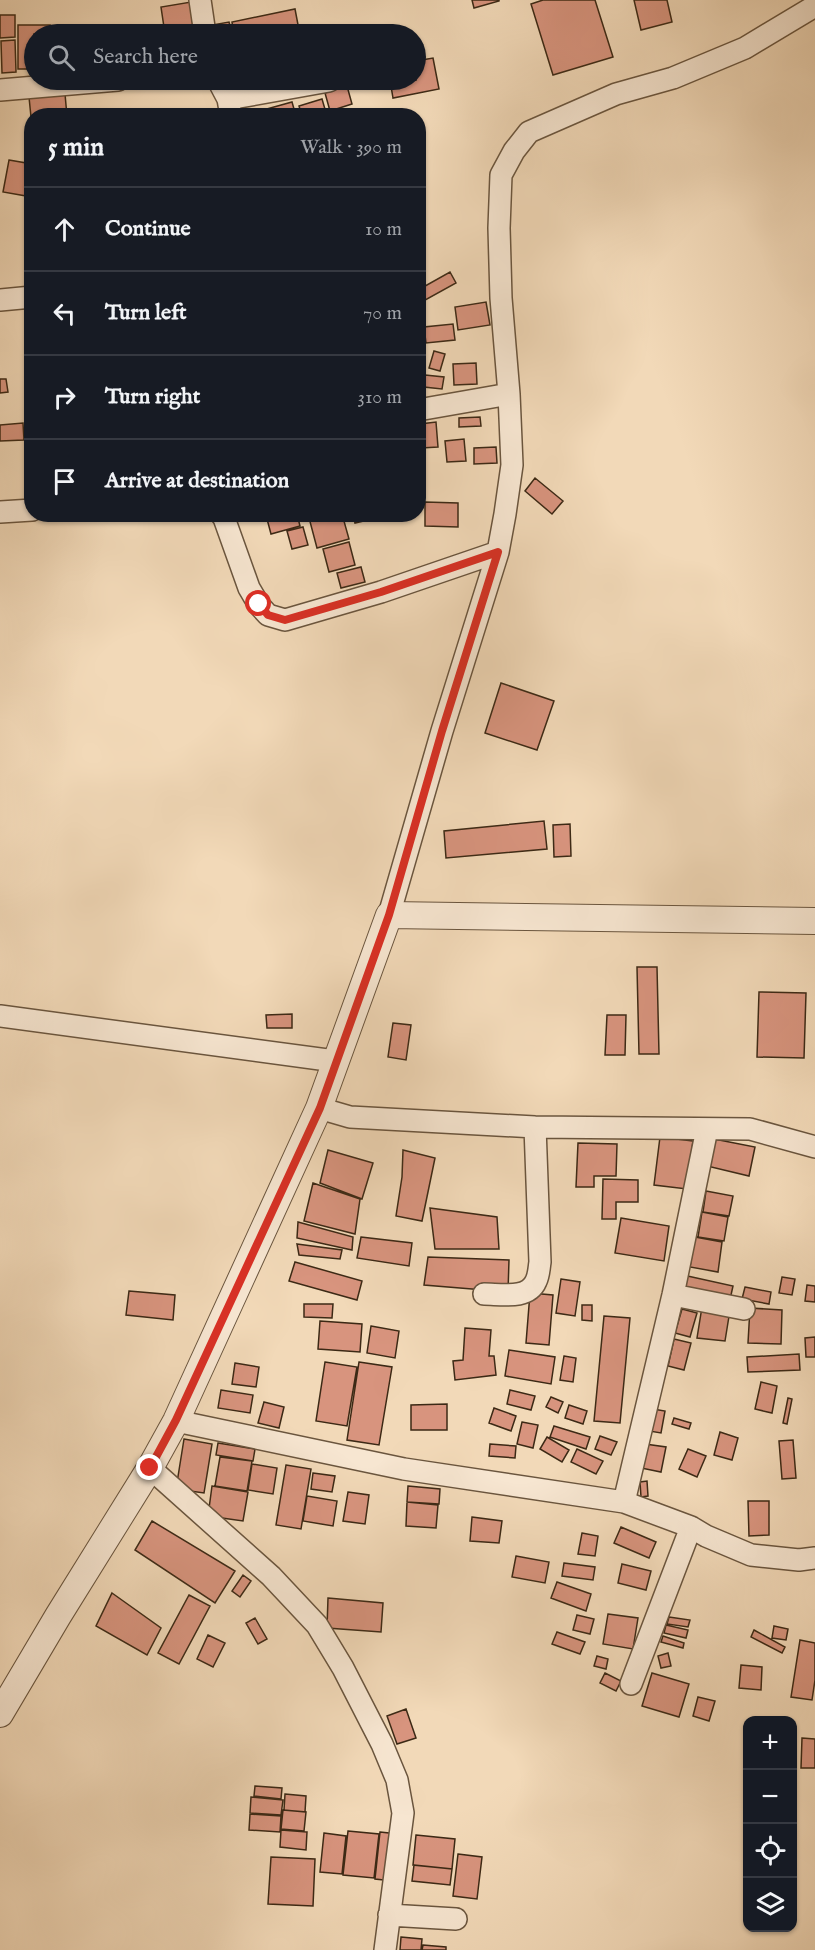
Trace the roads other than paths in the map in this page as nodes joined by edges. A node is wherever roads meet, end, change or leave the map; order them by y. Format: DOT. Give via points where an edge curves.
graph roads {
  1 [pos="200,0"];
  2 [pos="815,6"];
  3 [pos="204,24"];
  4 [pos="24,88"];
  5 [pos="0,90"];
  6 [pos="222,90"];
  7 [pos="295,90"];
  8 [pos="230,107"];
  9 [pos="24,298"];
  10 [pos="0,300"];
  11 [pos="509,394"];
  12 [pos="426,409"];
  13 [pos="24,510"];
  14 [pos="0,512"];
  15 [pos="225,522"];
  16 [pos="498,552"];
  17 [pos="389,915"];
  18 [pos="815,921"];
  19 [pos="0,1016"];
  20 [pos="335,1061"];
  21 [pos="320,1108"];
  22 [pos="535,1127"];
  23 [pos="707,1129"];
  24 [pos="815,1147"];
  25 [pos="484,1294"];
  26 [pos="673,1295"];
  27 [pos="744,1309"];
  28 [pos="176,1420"];
  29 [pos="150,1468"];
  30 [pos="624,1502"];
  31 [pos="691,1527"];
  32 [pos="815,1558"];
  33 [pos="631,1684"];
  34 [pos="0,1713"];
  35 [pos="389,1915"];
  36 [pos="456,1919"];
  37 [pos="385,1950"];
  1 -- 3 [label="street"];
  2 -- 11 [label="street" via="745,48 673,78 616,94 529,132 514,151 501,176 499,228"];
  4 -- 5 [label="street"];
  6 -- 8 [label="street"];
  7 -- 8 [label="street"];
  9 -- 10 [label="street"];
  11 -- 12 [label="street"];
  11 -- 16 [label="street" via="512,465"];
  13 -- 14 [label="street"];
  15 -- 16 [label="street" via="249,588 268,615 285,620"];
  16 -- 17 [label="street"];
  17 -- 18 [label="street"];
  17 -- 20 [label="street"];
  19 -- 20 [label="street"];
  20 -- 21 [label="street"];
  21 -- 22 [label="street" via="350,1117"];
  21 -- 28 [label="street"];
  22 -- 23 [label="street"];
  22 -- 25 [label="street" via="540,1262 536,1281 529,1291 519,1295"];
  23 -- 24 [label="street" via="750,1129"];
  23 -- 26 [label="street"];
  26 -- 27 [label="street"];
  26 -- 30 [label="street"];
  28 -- 29 [label="street"];
  28 -- 30 [label="street" via="404,1469"];
  29 -- 34 [label="street"];
  29 -- 35 [label="street" via="271,1576 317,1625 343,1668 382,1744 397,1780 404,1813"];
  30 -- 31 [label="street"];
  31 -- 32 [label="street" via="751,1555"];
  31 -- 33 [label="street"];
  35 -- 36 [label="street"];
  35 -- 37 [label="street"];
}
